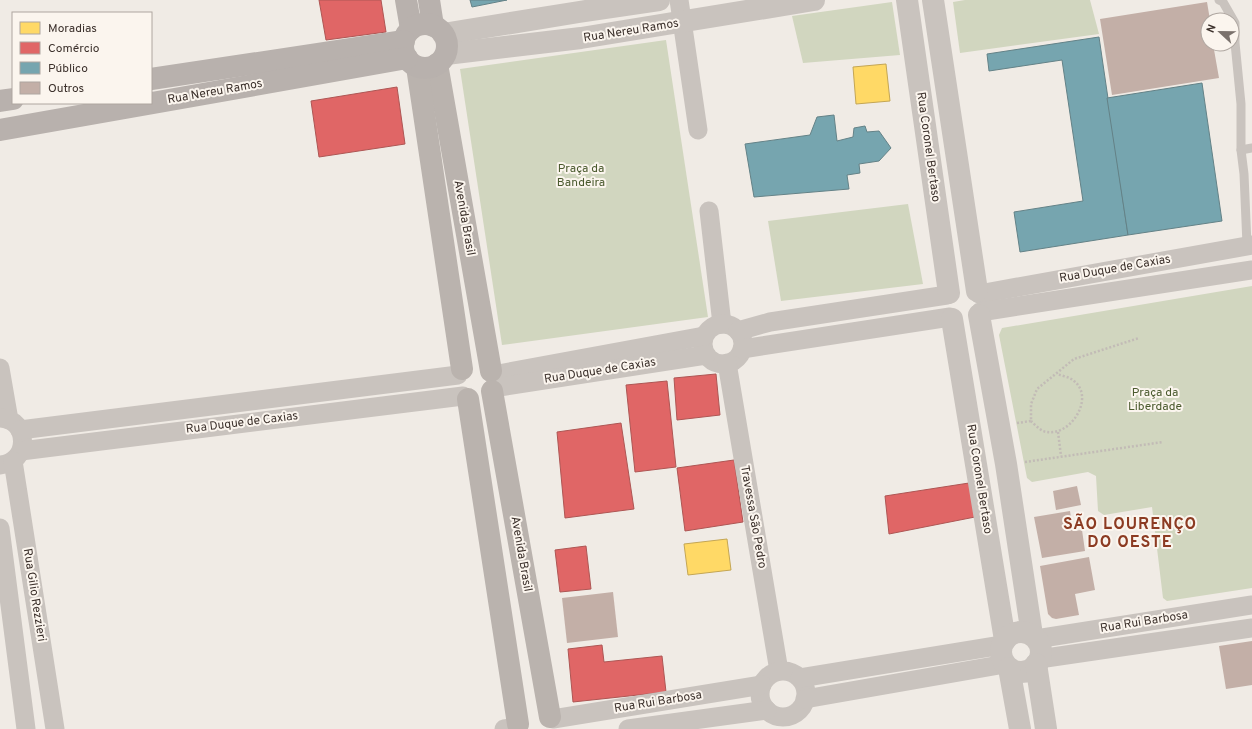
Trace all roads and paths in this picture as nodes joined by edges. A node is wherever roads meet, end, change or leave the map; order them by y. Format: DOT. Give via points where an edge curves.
graph roads {
  1 [pos="406,0"];
  2 [pos="429,0"];
  3 [pos="659,0"];
  4 [pos="679,0"];
  5 [pos="814,0"];
  6 [pos="907,0"];
  7 [pos="933,0"];
  8 [pos="1218,0"];
  9 [pos="579,12"];
  10 [pos="682,23"];
  11 [pos="581,38"];
  12 [pos="425,47"];
  13 [pos="152,79"];
  14 [pos="12,99"];
  15 [pos="152,100"];
  16 [pos="0,101"];
  17 [pos="133,104"];
  18 [pos="0,130"];
  19 [pos="698,130"];
  20 [pos="1252,148"];
  21 [pos="1241,150"];
  22 [pos="709,211"];
  23 [pos="1250,245"];
  24 [pos="1252,270"];
  25 [pos="948,294"];
  26 [pos="979,303"];
  27 [pos="951,318"];
  28 [pos="734,335"];
  29 [pos="1139,338"];
  30 [pos="705,346"];
  31 [pos="727,363"];
  32 [pos="0,368"];
  33 [pos="460,372"];
  34 [pos="1057,374"];
  35 [pos="492,381"];
  36 [pos="466,397"];
  37 [pos="1031,421"];
  38 [pos="10,423"];
  39 [pos="999,425"];
  40 [pos="1058,432"];
  41 [pos="1163,442"];
  42 [pos="1061,456"];
  43 [pos="11,459"];
  44 [pos="1006,464"];
  45 [pos="0,528"];
  46 [pos="1252,605"];
  47 [pos="1125,625"];
  48 [pos="1252,628"];
  49 [pos="1127,646"];
  50 [pos="1036,649"];
  51 [pos="1005,654"];
  52 [pos="779,671"];
  53 [pos="800,678"];
  54 [pos="762,685"];
  55 [pos="805,700"];
  56 [pos="767,710"];
  57 [pos="554,722"];
  58 [pos="788,723"];
  59 [pos="514,727"];
  60 [pos="26,729"];
  61 [pos="54,729"];
  62 [pos="628,729"];
  63 [pos="1020,729"];
  64 [pos="1046,729"];
  1 -- 12 [label="main road, Avenida Brasil"];
  2 -- 12 [label="main road, Avenida Brasil"];
  3 -- 9 [label="street, Rua Nereu Ramos"];
  4 -- 10 [label="street"];
  5 -- 10 [label="street, Rua Nereu Ramos"];
  6 -- 25 [label="street, Rua Coronel Bertaso"];
  7 -- 26 [label="street"];
  8 -- 21 [label="lane" via="1223,2 1235,23 1241,104"];
  9 -- 11 [label="street"];
  9 -- 12 [label="street, Rua Nereu Ramos"];
  10 -- 11 [label="street, Rua Nereu Ramos"];
  10 -- 19 [label="street"];
  11 -- 12 [label="street, Rua Nereu Ramos"];
  12 -- 13 [label="main road, Rua Nereu Ramos"];
  12 -- 15 [label="main road, Rua Nereu Ramos"];
  12 -- 33 [label="main road, Avenida Brasil"];
  12 -- 35 [label="main road, Avenida Brasil"];
  14 -- 16 [label="main road"];
  17 -- 18 [label="main road, Rua Nereu Ramos"];
  20 -- 21 [label="lane"];
  21 -- 23 [label="lane"];
  22 -- 28 [label="street"];
  23 -- 26 [label="street, Rua Duque de Caxias"];
  24 -- 26 [label="street, Rua Duque de Caxias"];
  25 -- 26 [label="street" via="952,289 963,286 973,288"];
  25 -- 27 [label="street" via="945,306"];
  25 -- 28 [label="street" via="770,322"];
  26 -- 27 [label="street" via="971,321 956,322"];
  26 -- 39 [label="street"];
  27 -- 28 [label="street"];
  27 -- 51 [label="street, Rua Coronel Bertaso"];
  28 -- 30 [label="street" via="710,328"];
  28 -- 31 [label="street" via="736,358"];
  29 -- 34 [label="path" via="1074,359"];
  30 -- 31 [label="street" via="715,362"];
  30 -- 35 [label="street, Rua Duque de Caxias"];
  31 -- 52 [label="street, Travessa São Pedro"];
  32 -- 38 [label="street"];
  33 -- 35 [label="main road" via="466,365 482,364"];
  33 -- 36 [label="main road" via="458,386"];
  33 -- 38 [label="street, Rua Duque de Caxias"];
  34 -- 37 [label="path" via="1037,389 1032,404"];
  34 -- 40 [label="path" via="1074,380 1082,390 1082,404 1073,422"];
  35 -- 36 [label="main road" via="488,395 479,400"];
  35 -- 57 [label="main road, Avenida Brasil"];
  36 -- 43 [label="street, Rua Duque de Caxias"];
  36 -- 59 [label="main road"];
  37 -- 39 [label="path"];
  37 -- 40 [label="path" via="1043,431"];
  38 -- 43 [label="street, Rua Gilio Rezzieri" via="22,437 23,444"];
  39 -- 44 [label="street"];
  40 -- 42 [label="path"];
  41 -- 42 [label="path"];
  42 -- 44 [label="path"];
  43 -- 61 [label="street, Rua Gilio Rezzieri"];
  44 -- 50 [label="street"];
  45 -- 60 [label="street, Rua Gilio Rezzieri"];
  46 -- 47 [label="street, Rua Rui Barbosa"];
  47 -- 49 [label="street"];
  47 -- 50 [label="street, Rua Rui Barbosa"];
  48 -- 49 [label="street, Rua Rui Barbosa"];
  49 -- 50 [label="street, Rua Rui Barbosa"];
  50 -- 51 [label="street" via="1020,632 1009,635"];
  50 -- 51 [label="street" via="1026,671 1015,671"];
  50 -- 64 [label="street"];
  51 -- 53 [label="street"];
  51 -- 55 [label="street"];
  51 -- 63 [label="street, Rua Coronel Bertaso"];
  52 -- 53 [label="street" via="786,671"];
  52 -- 54 [label="street" via="772,674"];
  53 -- 55 [label="street" via="806,692"];
  54 -- 56 [label="street" via="761,698"];
  54 -- 57 [label="street, Rua Rui Barbosa"];
  55 -- 58 [label="street"];
  56 -- 58 [label="street"];
  56 -- 62 [label="street, Rua Rui Barbosa"];
  57 -- 59 [label="main road" via="539,712 533,712 526,714"];
}
